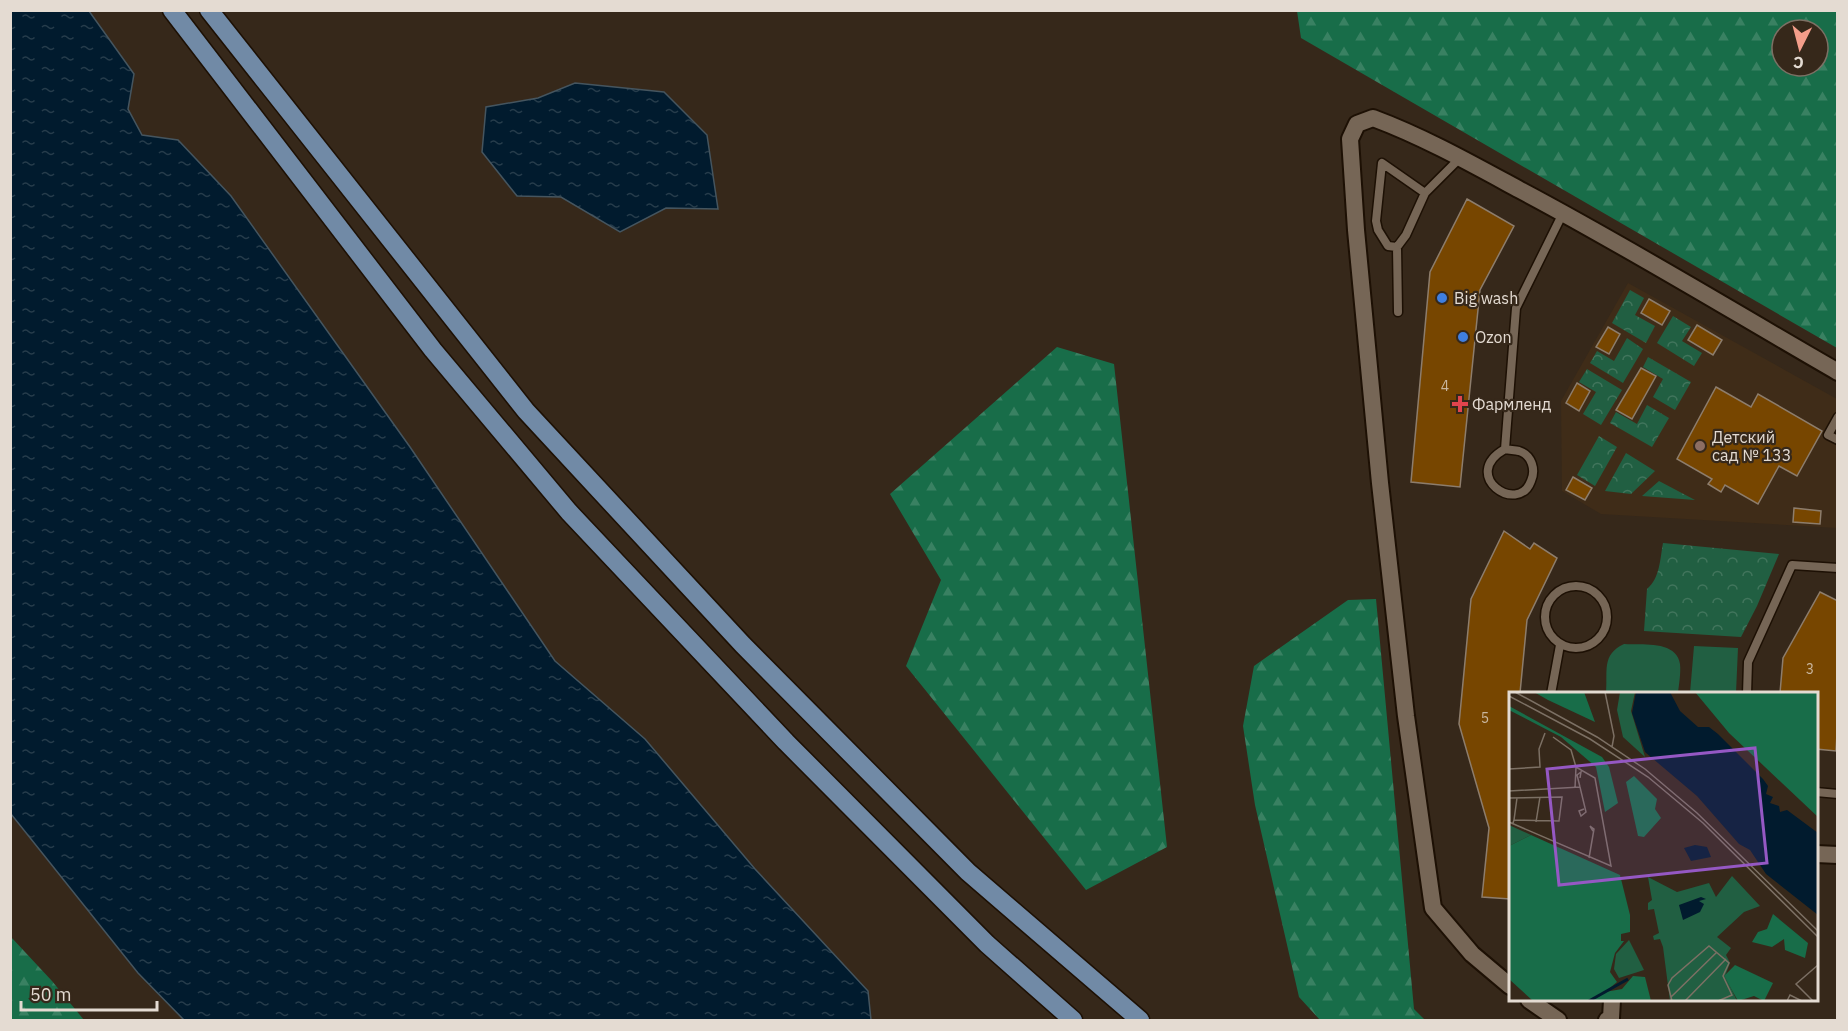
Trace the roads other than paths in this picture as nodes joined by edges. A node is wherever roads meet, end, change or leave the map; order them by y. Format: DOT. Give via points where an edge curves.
graph roads {
  1 [pos="172,10"];
  2 [pos="209,10"];
  3 [pos="1460,158"];
  4 [pos="1425,193"];
  5 [pos="1563,213"];
  6 [pos="1397,247"];
  7 [pos="1398,312"];
  8 [pos="1838,372"];
  9 [pos="1838,417"];
  10 [pos="1838,440"];
  11 [pos="1505,449"];
  12 [pos="1838,568"];
  13 [pos="1560,645"];
  14 [pos="1551,692"];
  15 [pos="1747,692"];
  16 [pos="1818,792"];
  17 [pos="1838,794"];
  18 [pos="1818,854"];
  19 [pos="1838,855"];
  20 [pos="1509,985"];
  21 [pos="1532,1001"];
  22 [pos="1612,1001"];
  23 [pos="1073,1020"];
  24 [pos="1140,1020"];
  25 [pos="1558,1020"];
  26 [pos="1607,1020"];
  1 -- 23 [label="main road" via="433,350 569,512 786,742 987,944"];
  2 -- 24 [label="main road" via="534,420 743,645 968,872"];
  3 -- 4 [label="lane"];
  3 -- 5 [label="street"];
  3 -- 20 [label="street" via="1373,118 1357,124 1350,139 1380,483 1406,716 1433,908 1472,954"];
  4 -- 6 [label="lane"];
  4 -- 6 [label="lane" via="1382,163 1376,221 1388,246"];
  5 -- 8 [label="street"];
  5 -- 11 [label="lane" via="1516,308"];
  6 -- 7 [label="lane"];
  9 -- 10 [label="lane" via="1828,435"];
  11 -- 11 [label="lane" via="1488,466 1488,478 1495,489 1506,495 1520,494 1530,485 1534,472 1531,461 1521,451"];
  12 -- 15 [label="lane" via="1792,565 1748,662"];
  13 -- 13 [label="lane" via="1548,633 1544,618 1548,601 1559,589 1575,585 1591,588 1603,600 1608,616 1604,632 1593,644 1576,648"];
  13 -- 14 [label="lane"];
  16 -- 17 [label="lane"];
  18 -- 19 [label="street"];
  21 -- 25 [label="street"];
  22 -- 26 [label="street" via="1611,1018"];
}
